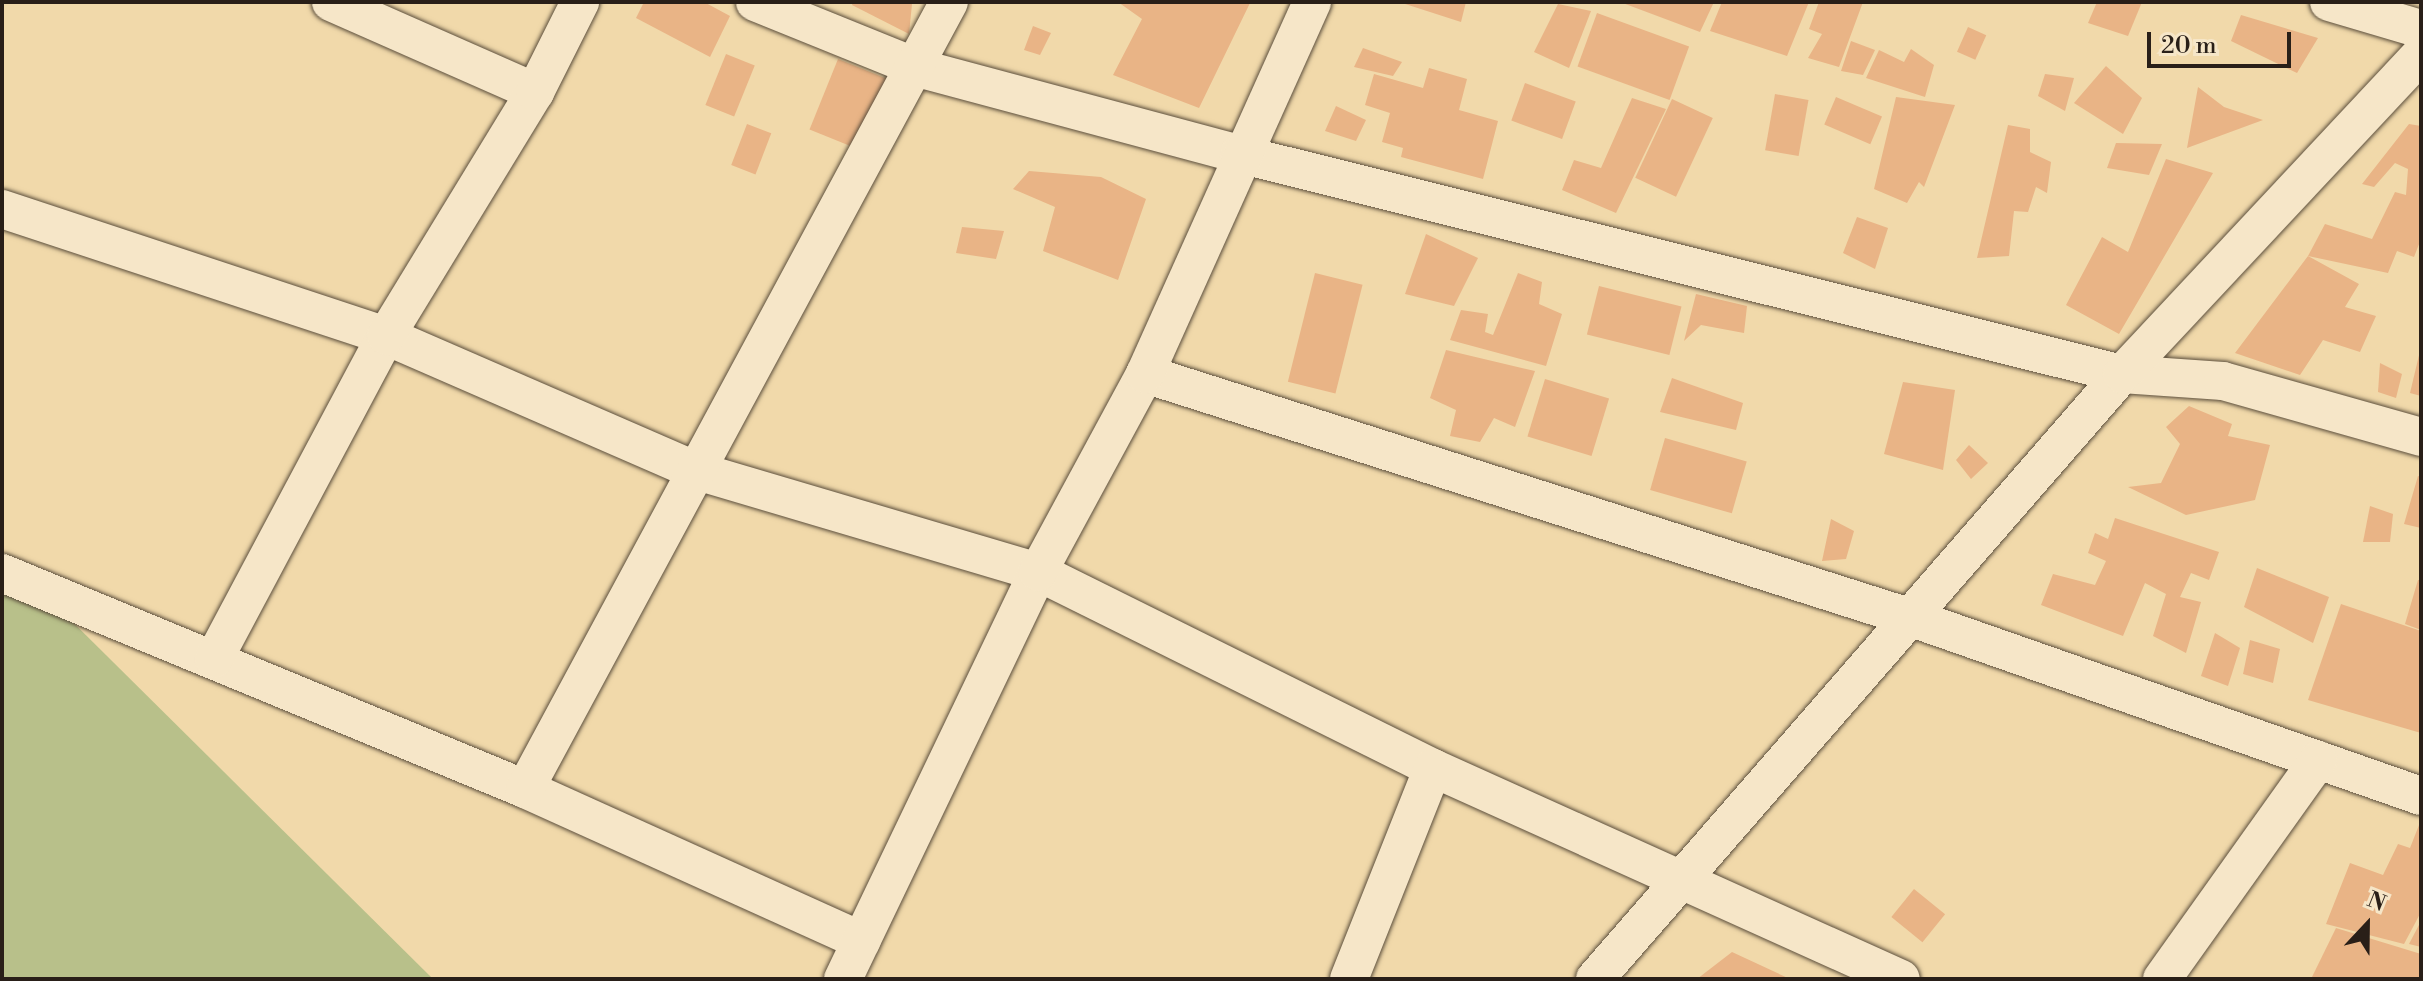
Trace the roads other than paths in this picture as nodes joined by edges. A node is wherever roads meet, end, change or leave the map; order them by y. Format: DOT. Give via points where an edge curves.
graph roads {
  1 [pos="331,2"];
  2 [pos="580,2"];
  3 [pos="755,2"];
  4 [pos="949,2"];
  5 [pos="1312,2"];
  6 [pos="2329,2"];
  7 [pos="2382,10"];
  8 [pos="2421,29"];
  9 [pos="2421,55"];
  10 [pos="918,68"];
  11 [pos="535,92"];
  12 [pos="1239,154"];
  13 [pos="2,209"];
  14 [pos="386,336"];
  15 [pos="1145,374"];
  16 [pos="2122,374"];
  17 [pos="2421,437"];
  18 [pos="697,471"];
  19 [pos="1038,572"];
  20 [pos="2,573"];
  21 [pos="1912,618"];
  22 [pos="214,659"];
  23 [pos="2318,760"];
  24 [pos="1433,768"];
  25 [pos="525,789"];
  26 [pos="2421,796"];
  27 [pos="1684,877"];
  28 [pos="861,941"];
  29 [pos="843,979"];
  30 [pos="1349,979"];
  31 [pos="1595,979"];
  32 [pos="1901,979"];
  33 [pos="2162,979"];
  1 -- 11 [label="street"];
  2 -- 11 [label="street"];
  3 -- 10 [label="street"];
  4 -- 10 [label="street"];
  5 -- 12 [label="street"];
  6 -- 7 [label="street"];
  7 -- 8 [label="street"];
  9 -- 16 [label="street"];
  10 -- 12 [label="street"];
  10 -- 18 [label="street"];
  11 -- 14 [label="street"];
  12 -- 15 [label="street"];
  12 -- 16 [label="street"];
  13 -- 14 [label="street"];
  14 -- 18 [label="street"];
  14 -- 22 [label="street"];
  15 -- 19 [label="street"];
  15 -- 21 [label="street"];
  16 -- 17 [label="street" via="2223,381"];
  16 -- 21 [label="street"];
  18 -- 19 [label="street"];
  18 -- 25 [label="street"];
  19 -- 24 [label="street"];
  19 -- 28 [label="street"];
  20 -- 22 [label="street"];
  21 -- 23 [label="street"];
  21 -- 27 [label="street"];
  22 -- 25 [label="street"];
  23 -- 26 [label="street"];
  23 -- 33 [label="street"];
  24 -- 27 [label="street"];
  24 -- 30 [label="street"];
  25 -- 28 [label="street"];
  27 -- 31 [label="street"];
  27 -- 32 [label="street"];
  28 -- 29 [label="street"];
}
